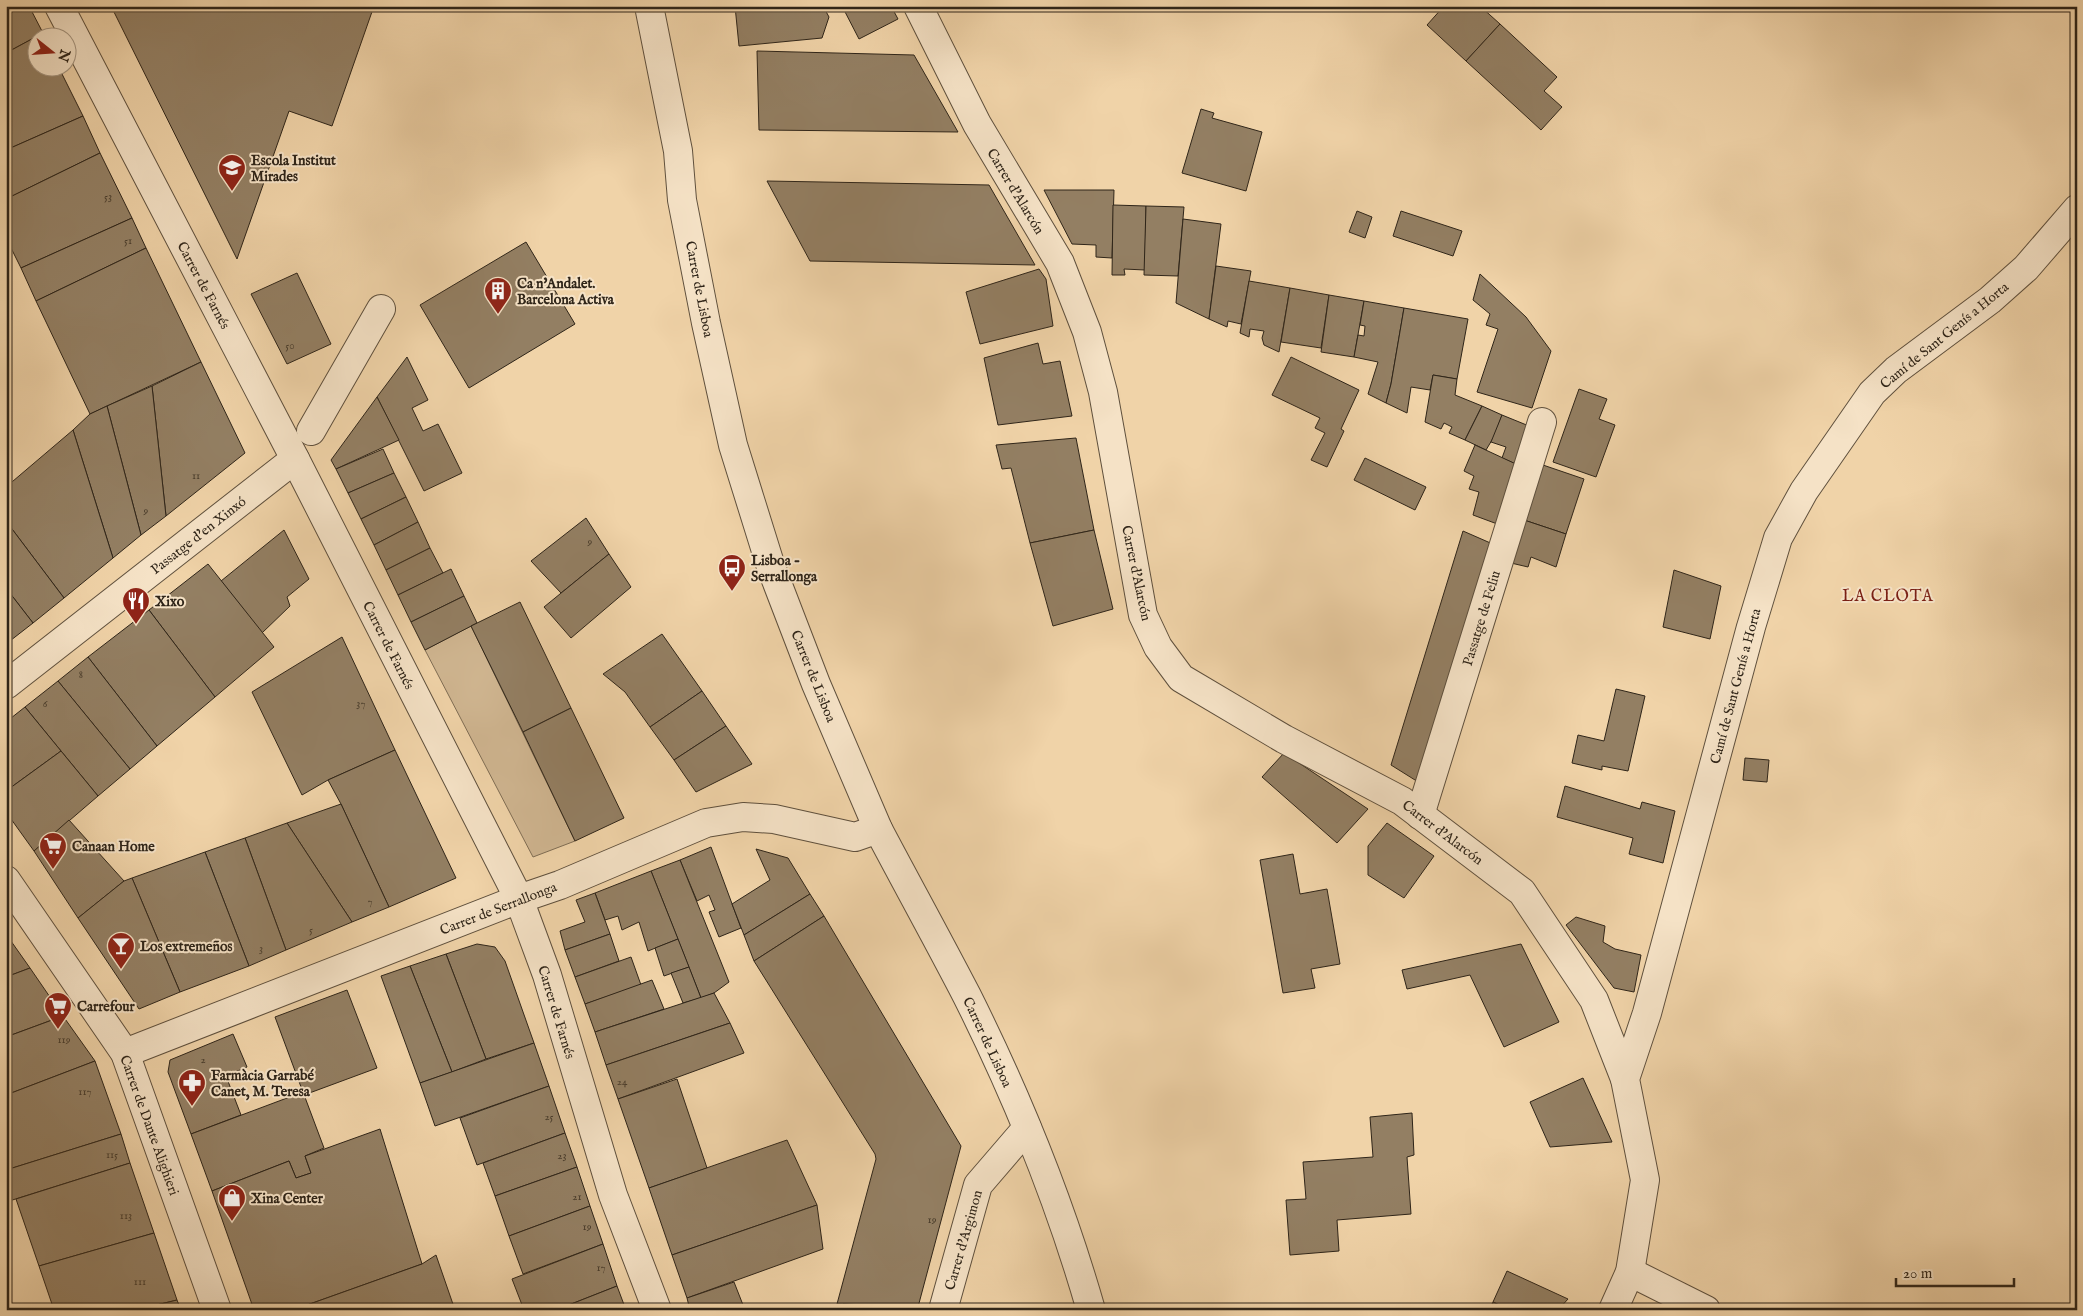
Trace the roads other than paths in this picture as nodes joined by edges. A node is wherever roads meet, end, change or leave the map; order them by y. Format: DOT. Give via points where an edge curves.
graph roads {
  1 [pos="59,6"];
  2 [pos="649,6"];
  3 [pos="918,6"];
  4 [pos="2077,209"];
  5 [pos="381,309"];
  6 [pos="1542,422"];
  7 [pos="311,431"];
  8 [pos="295,459"];
  9 [pos="6,685"];
  10 [pos="1420,815"];
  11 [pos="878,829"];
  12 [pos="6,880"];
  13 [pos="519,899"];
  14 [pos="125,1052"];
  15 [pos="1625,1079"];
  16 [pos="1027,1128"];
  17 [pos="1630,1272"];
  18 [pos="217,1310"];
  19 [pos="657,1310"];
  20 [pos="943,1310"];
  21 [pos="1091,1310"];
  22 [pos="1613,1310"];
  23 [pos="1706,1310"];
  1 -- 8 [label="street, Carrer de Farnés"];
  2 -- 11 [label="street, Carrer de Lisboa" via="678,151 682,200 734,444 771,567 816,684"];
  3 -- 10 [label="street, Carrer d'Alarcón" via="977,124 1060,263 1087,332 1103,392 1143,616 1158,647 1182,678 1284,739 1402,801"];
  4 -- 15 [label="street, Camí de Sant Genís a Horta" via="2026,268 1990,300 1896,370 1872,393 1804,491 1778,538 1647,1013"];
  5 -- 7 [label="street"];
  6 -- 10 [label="street, Passatge de Feliu"];
  8 -- 9 [label="street, Passatge d'en Xinxó"];
  8 -- 13 [label="street, Carrer de Farnés"];
  10 -- 15 [label="street, Carrer d'Alarcón" via="1522,892 1594,1000"];
  11 -- 13 [label="street, Carrer de Serrallonga" via="855,837 774,819 743,817 706,824"];
  11 -- 16 [label="street, Carrer de Lisboa" via="967,997"];
  12 -- 14 [label="street, Carrer de Dante Alighieri"];
  13 -- 14 [label="street, Carrer de Serrallonga"];
  13 -- 19 [label="street, Carrer de Farnés" via="547,975 613,1195"];
  14 -- 18 [label="street, Carrer de Dante Alighieri"];
  15 -- 17 [label="street" via="1646,1180"];
  16 -- 20 [label="street, Carrer d'Argimon" via="978,1185"];
  16 -- 21 [label="street, Carrer de Lisboa"];
  17 -- 22 [label="street"];
  17 -- 23 [label="street"];
}
